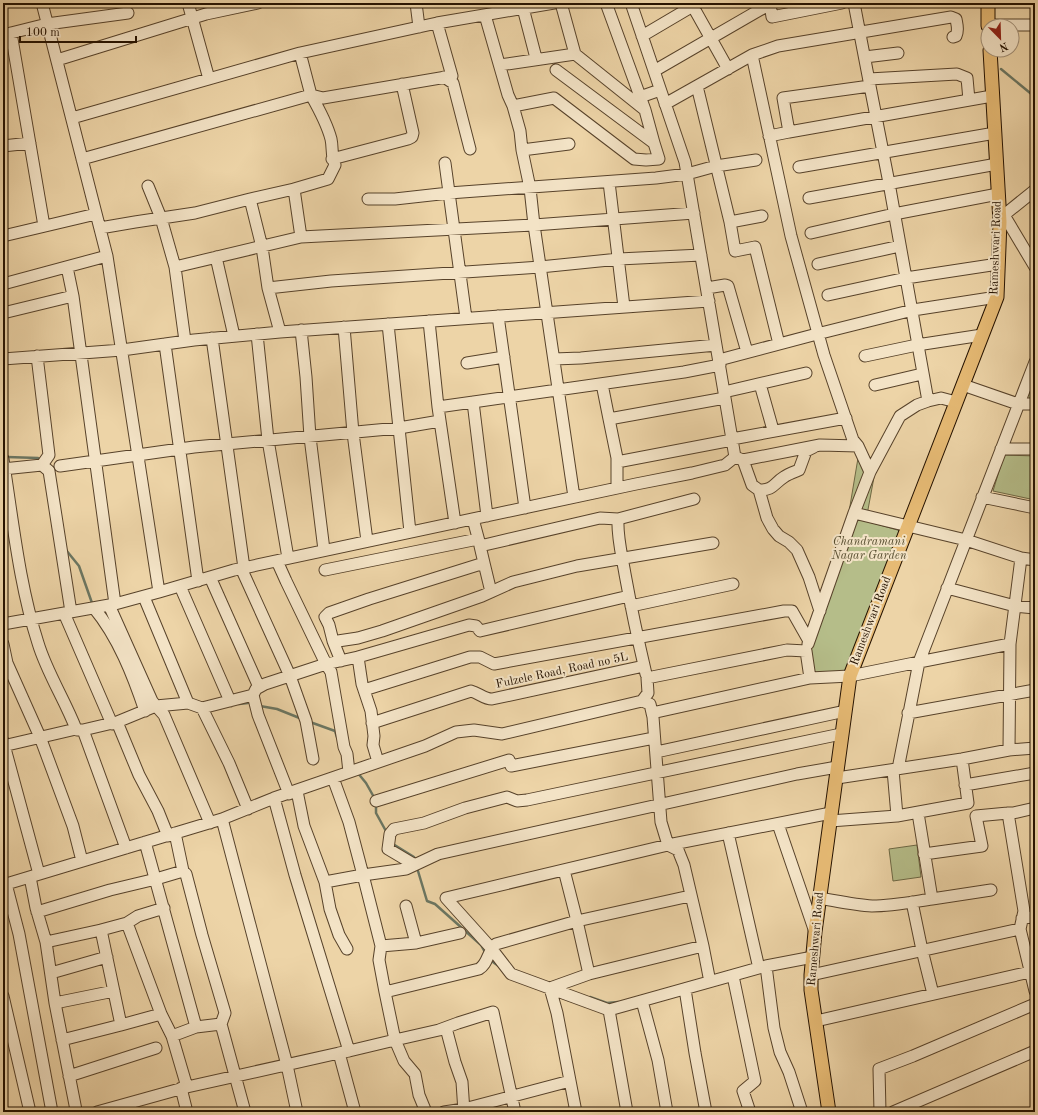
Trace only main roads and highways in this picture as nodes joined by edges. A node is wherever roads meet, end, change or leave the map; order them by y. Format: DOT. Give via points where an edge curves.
graph roads {
  1 [pos="988,3"];
  2 [pos="988,18"];
  3 [pos="990,58"];
  4 [pos="829,1112"];
  1 -- 2 [label="main road"];
  3 -- 4 [label="main road, Rameshwari Road" via="998,194 1002,213 997,297 850,676 841,734 811,975"];
}
